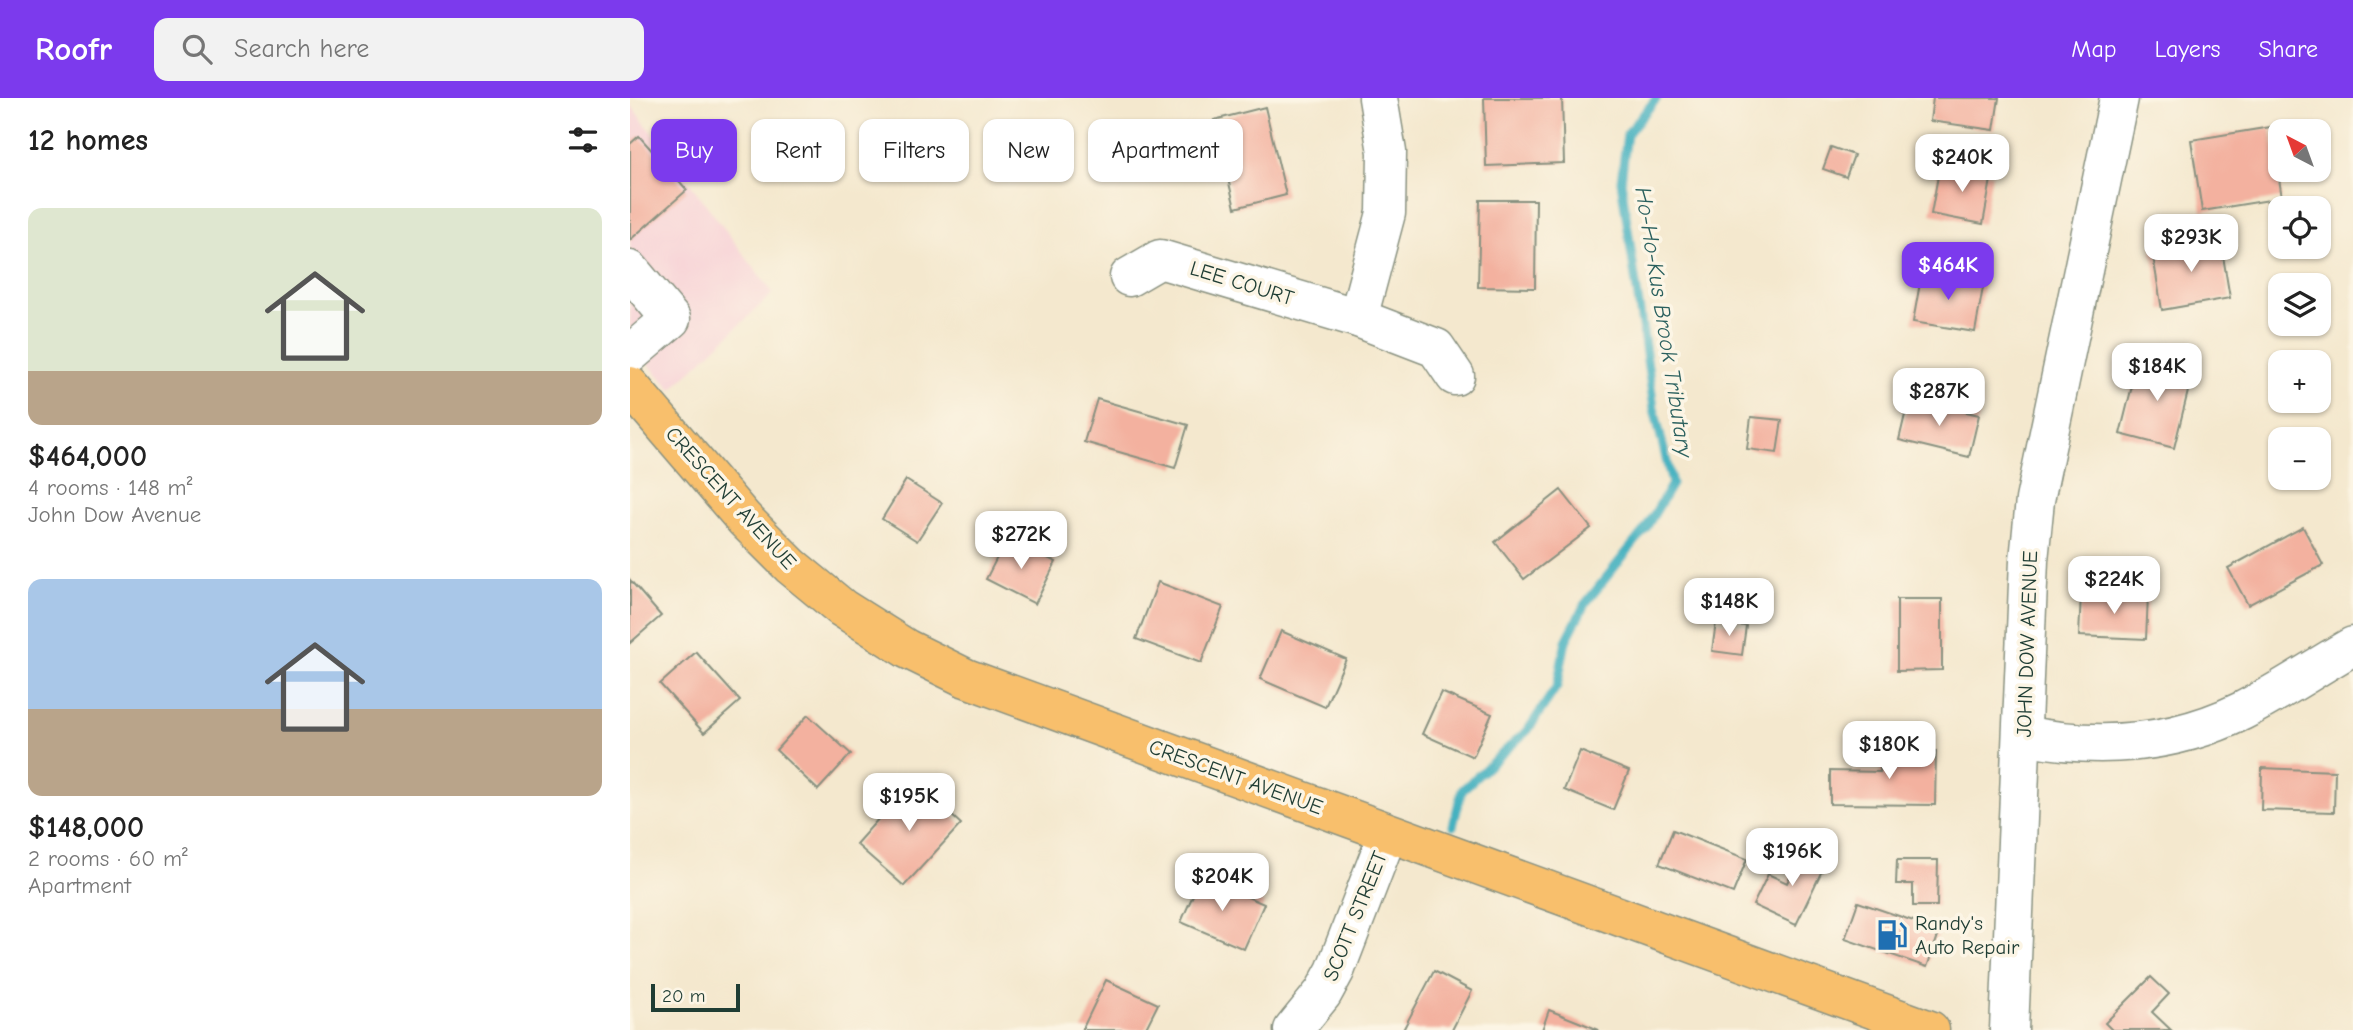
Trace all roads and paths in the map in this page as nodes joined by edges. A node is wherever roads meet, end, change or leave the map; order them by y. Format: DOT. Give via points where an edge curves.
graph roads {
  1 [pos="1378,98"];
  2 [pos="2119,98"];
  3 [pos="630,270"];
  4 [pos="1129,277"];
  5 [pos="1358,318"];
  6 [pos="630,354"];
  7 [pos="1455,376"];
  8 [pos="630,386"];
  9 [pos="2351,652"];
  10 [pos="2023,735"];
  11 [pos="1388,833"];
  12 [pos="1293,1030"];
  13 [pos="1930,1030"];
  14 [pos="2009,1030"];
  1 -- 5 [label="street" via="1387,152 1386,213"];
  2 -- 10 [label="street, JOHN DOW AVENUE" via="2035,500"];
  3 -- 6 [label="street" via="671,319"];
  4 -- 5 [label="street, LEE COURT" via="1160,259"];
  5 -- 7 [label="street, LEE COURT" via="1436,348"];
  8 -- 11 [label="main road, CRESCENT AVENUE" via="744,519 791,566 842,608 907,649 966,678"];
  9 -- 10 [label="street" via="2202,728 2153,740 2103,744"];
  10 -- 14 [label="street, JOHN DOW AVENUE"];
  11 -- 12 [label="street, SCOTT STREET" via="1335,971"];
  11 -- 13 [label="main road, CRESCENT AVENUE"];
}
